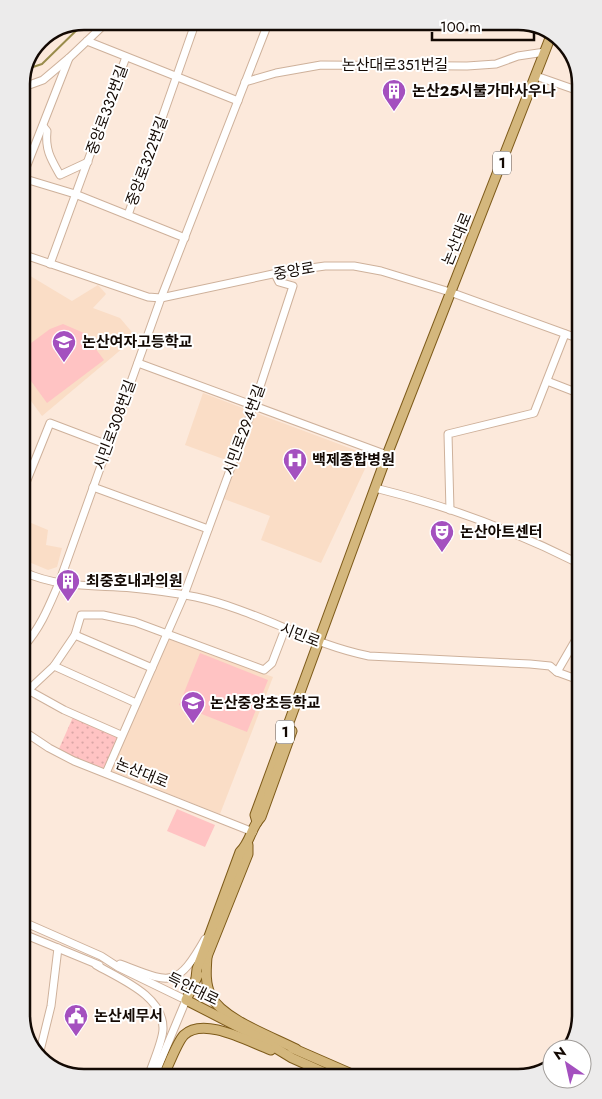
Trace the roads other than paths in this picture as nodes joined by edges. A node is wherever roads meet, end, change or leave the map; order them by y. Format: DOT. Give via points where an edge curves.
graph roads {
  1 [pos="99,30"];
  2 [pos="193,30"];
  3 [pos="265,30"];
  4 [pos="550,40"];
  5 [pos="87,41"];
  6 [pos="546,52"];
  7 [pos="126,57"];
  8 [pos="69,58"];
  9 [pos="536,76"];
  10 [pos="177,77"];
  11 [pos="245,82"];
  12 [pos="30,85"];
  13 [pos="572,89"];
  14 [pos="238,101"];
  15 [pos="43,126"];
  16 [pos="30,158"];
  17 [pos="88,162"];
  18 [pos="30,180"];
  19 [pos="75,194"];
  20 [pos="128,215"];
  21 [pos="185,238"];
  22 [pos="30,257"];
  23 [pos="50,264"];
  24 [pos="275,274"];
  25 [pos="450,292"];
  26 [pos="161,298"];
  27 [pos="565,334"];
  28 [pos="572,336"];
  29 [pos="138,363"];
  30 [pos="547,381"];
  31 [pos="572,391"];
  32 [pos="254,405"];
  33 [pos="108,446"];
  34 [pos="388,455"];
  35 [pos="30,473"];
  36 [pos="93,487"];
  37 [pos="375,488"];
  38 [pos="450,510"];
  39 [pos="208,529"];
  40 [pos="572,560"];
  41 [pos="30,574"];
  42 [pos="59,583"];
  43 [pos="184,595"];
  44 [pos="284,629"];
  45 [pos="75,635"];
  46 [pos="166,635"];
  47 [pos="30,640"];
  48 [pos="319,642"];
  49 [pos="572,646"];
  50 [pos="54,666"];
  51 [pos="152,668"];
  52 [pos="557,672"];
  53 [pos="572,677"];
  54 [pos="30,688"];
  55 [pos="30,694"];
  56 [pos="136,703"];
  57 [pos="30,735"];
  58 [pos="121,735"];
  59 [pos="106,773"];
  60 [pos="253,832"];
  61 [pos="248,845"];
  62 [pos="30,925"];
  63 [pos="213,925"];
  64 [pos="30,937"];
  65 [pos="58,948"];
  66 [pos="101,956"];
  67 [pos="207,957"];
  68 [pos="96,965"];
  69 [pos="118,967"];
  70 [pos="196,978"];
  71 [pos="186,1000"];
  72 [pos="256,1036"];
  73 [pos="41,1048"];
  74 [pos="296,1049"];
  75 [pos="292,1058"];
  76 [pos="156,1069"];
  77 [pos="158,1069"];
  78 [pos="160,1069"];
  79 [pos="317,1069"];
  80 [pos="341,1069"];
  1 -- 5 [label="street"];
  2 -- 10 [label="street, 중앙로322번길"];
  3 -- 11 [label="street"];
  4 -- 6 [label="main road, 논산대로 / 1"];
  5 -- 7 [label="street"];
  5 -- 8 [label="street"];
  6 -- 9 [label="main road, 논산대로 / 1"];
  6 -- 11 [label="street, 논산대로351번길" via="518,56 496,64 467,66 321,65"];
  7 -- 10 [label="street"];
  7 -- 17 [label="street, 중앙로332번길"];
  8 -- 12 [label="street" via="43,80"];
  8 -- 15 [label="street"];
  9 -- 13 [label="street"];
  9 -- 25 [label="main road, 논산대로 / 1"];
  10 -- 14 [label="street"];
  10 -- 20 [label="street, 중앙로322번길"];
  11 -- 14 [label="street"];
  14 -- 21 [label="street"];
  15 -- 16 [label="street"];
  15 -- 17 [label="street, 중앙로332번길" via="48,131 46,144 50,156 60,175"];
  17 -- 19 [label="street, 중앙로332번길"];
  18 -- 19 [label="street"];
  19 -- 20 [label="street"];
  19 -- 23 [label="street, 중앙로332번길"];
  20 -- 21 [label="street, 중앙로322번길"];
  21 -- 26 [label="street"];
  22 -- 23 [label="street, 중앙로"];
  23 -- 26 [label="street, 중앙로" via="148,297"];
  24 -- 25 [label="street, 중앙로" via="325,266 354,266 381,270"];
  24 -- 26 [label="street, 중앙로"];
  24 -- 32 [label="street, 시민로294번길" via="279,282 293,286"];
  25 -- 27 [label="street, 중앙로"];
  25 -- 34 [label="main road, 논산대로 / 1"];
  26 -- 29 [label="street, 시민로308번길"];
  27 -- 28 [label="street, 중앙로"];
  27 -- 30 [label="street"];
  29 -- 32 [label="street, 시민로308번길"];
  29 -- 33 [label="street, 시민로308번길"];
  30 -- 31 [label="street"];
  30 -- 38 [label="street" via="534,414 448,434"];
  32 -- 34 [label="street"];
  32 -- 39 [label="street, 시민로294번길"];
  33 -- 35 [label="street" via="50,423"];
  33 -- 36 [label="street, 시민로308번길"];
  34 -- 37 [label="main road, 논산대로 / 1"];
  36 -- 39 [label="street, 시민로308번길"];
  36 -- 42 [label="street, 시민로308번길"];
  37 -- 38 [label="street"];
  37 -- 48 [label="main road, 논산대로 / 1"];
  38 -- 40 [label="street" via="534,541"];
  39 -- 43 [label="street, 시민로294번길"];
  41 -- 42 [label="street, 시민로"];
  42 -- 43 [label="street, 시민로"];
  42 -- 47 [label="street, 시민로308번길" via="46,616"];
  43 -- 44 [label="street, 시민로" via="229,607"];
  43 -- 46 [label="street, 시민로294번길"];
  44 -- 46 [label="street" via="272,663 264,670"];
  44 -- 48 [label="street, 시민로"];
  45 -- 46 [label="street" via="81,615 103,615 135,622"];
  45 -- 50 [label="street"];
  45 -- 51 [label="street"];
  46 -- 51 [label="street, 시민로294번길"];
  48 -- 52 [label="street, 시민로" via="369,656 530,664 550,666"];
  48 -- 60 [label="main road, 논산대로 / 1" via="255,815 257,822"];
  49 -- 52 [label="street"];
  50 -- 54 [label="street"];
  50 -- 56 [label="street"];
  51 -- 56 [label="street, 시민로294번길"];
  52 -- 53 [label="street, 시민로"];
  55 -- 58 [label="street"];
  56 -- 58 [label="street, 시민로294번길"];
  57 -- 59 [label="street, 논산대로" via="74,761"];
  58 -- 59 [label="street, 시민로294번길"];
  59 -- 60 [label="street, 논산대로"];
  60 -- 61 [label="main road, 논산대로 / 1"];
  61 -- 63 [label="main road, 논산대로 / 1" via="240,852"];
  61 -- 67 [label="main road, 논산대로 / 1" via="248,854"];
  62 -- 66 [label="street, 득안대로"];
  63 -- 66 [label="street" via="188,967 172,978 157,978"];
  63 -- 70 [label="main road, 논산대로 / 1"];
  64 -- 65 [label="street, 득안대로"];
  65 -- 68 [label="street, 득안대로"];
  65 -- 73 [label="street" via="51,1006"];
  66 -- 69 [label="street, 득안대로"];
  67 -- 70 [label="main road, 논산대로 / 1"];
  67 -- 74 [label="main road, 1" via="210,995 225,1014"];
  68 -- 69 [label="street, 득안대로"];
  68 -- 76 [label="street" via="154,1003 161,1016 163,1030"];
  69 -- 71 [label="street, 득안대로"];
  70 -- 71 [label="main road, 논산대로 / 1"];
  71 -- 72 [label="main road, 득안대로 / 1"];
  71 -- 77 [label="street, 논산대로"];
  72 -- 74 [label="main road, 득안대로 / 1"];
  72 -- 75 [label="main road, 득안대로 / 1"];
  74 -- 80 [label="main road, 득안대로 / 1"];
  75 -- 78 [label="main road" via="206,1028 182,1036"];
  75 -- 79 [label="main road, 득안대로 / 1"];
}
